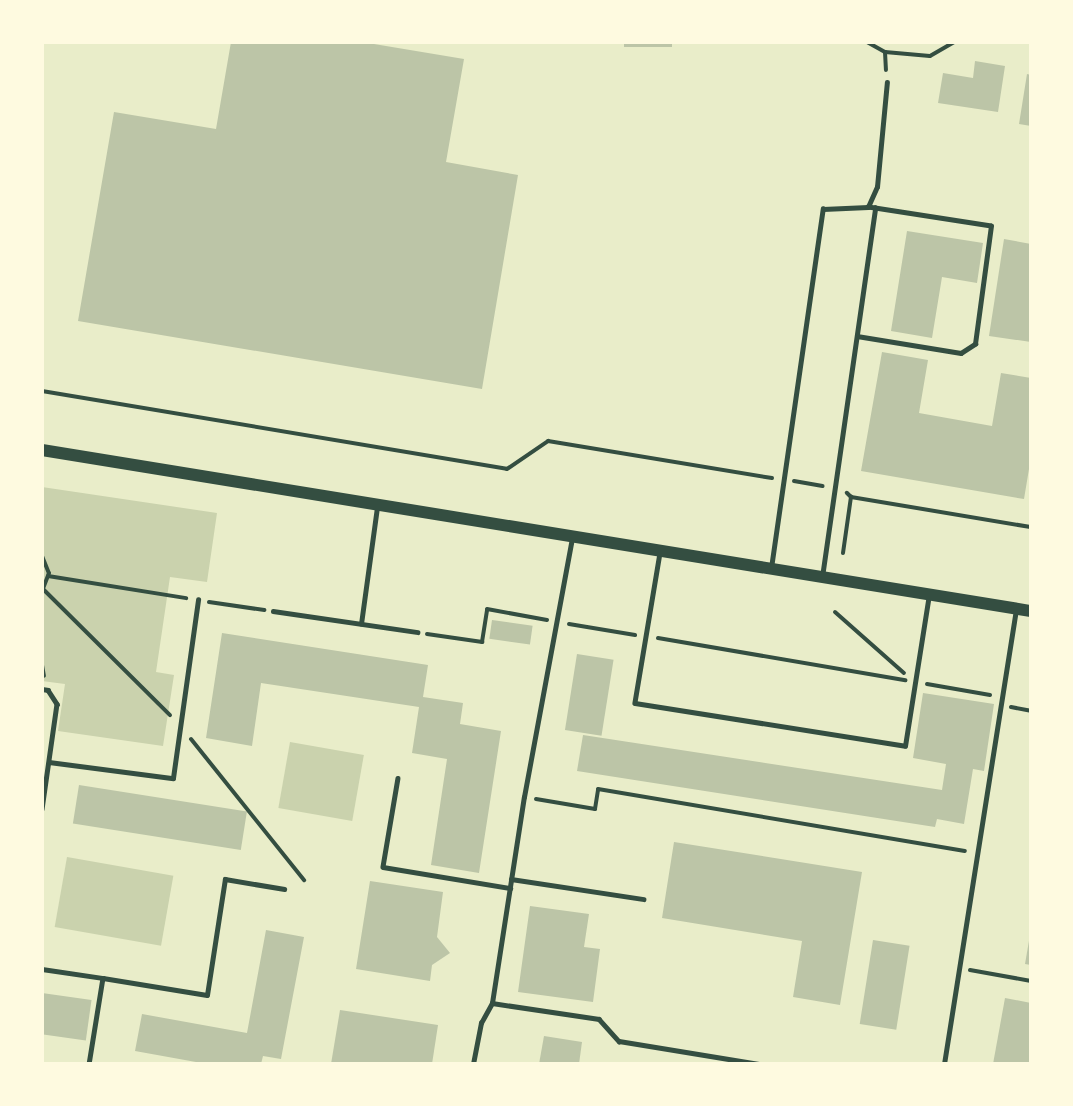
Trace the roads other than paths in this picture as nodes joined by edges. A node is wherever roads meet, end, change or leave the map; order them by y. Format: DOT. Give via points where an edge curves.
graph roads {
  1 [pos="888,82"];
  2 [pos="868,207"];
  3 [pos="875,208"];
  4 [pos="857,336"];
  5 [pos="42,450"];
  6 [pos="377,504"];
  7 [pos="573,536"];
  8 [pos="660,550"];
  9 [pos="771,568"];
  10 [pos="822,577"];
  11 [pos="929,594"];
  12 [pos="198,600"];
  13 [pos="1016,608"];
  14 [pos="273,611"];
  15 [pos="1031,611"];
  16 [pos="361,624"];
  17 [pos="417,632"];
  18 [pos="42,689"];
  19 [pos="49,762"];
  20 [pos="398,778"];
  21 [pos="42,809"];
  22 [pos="511,879"];
  23 [pos="510,888"];
  24 [pos="284,889"];
  25 [pos="644,899"];
  26 [pos="42,969"];
  27 [pos="103,978"];
  28 [pos="492,1003"];
  29 [pos="89,1064"];
  30 [pos="473,1064"];
  31 [pos="760,1064"];
  32 [pos="825,1064"];
  33 [pos="845,1064"];
  34 [pos="944,1064"];
  1 -- 2 [label="lane" via="877,187"];
  2 -- 3 [label="lane"];
  2 -- 9 [label="lane" via="823,209"];
  3 -- 4 [label="lane"];
  3 -- 4 [label="lane" via="992,226 975,344 961,353"];
  4 -- 10 [label="lane"];
  5 -- 6 [label="main road"];
  6 -- 7 [label="main road"];
  6 -- 16 [label="lane"];
  7 -- 8 [label="main road"];
  7 -- 22 [label="lane"];
  8 -- 9 [label="main road"];
  8 -- 11 [label="lane" via="635,703 905,746"];
  9 -- 10 [label="main road"];
  10 -- 11 [label="main road"];
  11 -- 13 [label="main road"];
  12 -- 19 [label="lane" via="173,778"];
  13 -- 15 [label="main road"];
  13 -- 34 [label="lane"];
  14 -- 16 [label="lane"];
  16 -- 17 [label="lane"];
  18 -- 19 [label="lane" via="48,690 57,704"];
  19 -- 21 [label="lane"];
  20 -- 23 [label="lane" via="383,867"];
  22 -- 23 [label="lane"];
  22 -- 25 [label="lane"];
  23 -- 28 [label="lane"];
  24 -- 27 [label="lane" via="225,879 207,995"];
  26 -- 27 [label="lane"];
  27 -- 29 [label="lane"];
  28 -- 30 [label="lane" via="481,1023"];
  28 -- 31 [label="lane" via="598,1020 619,1041"];
  32 -- 33 [label="lane"];
}
